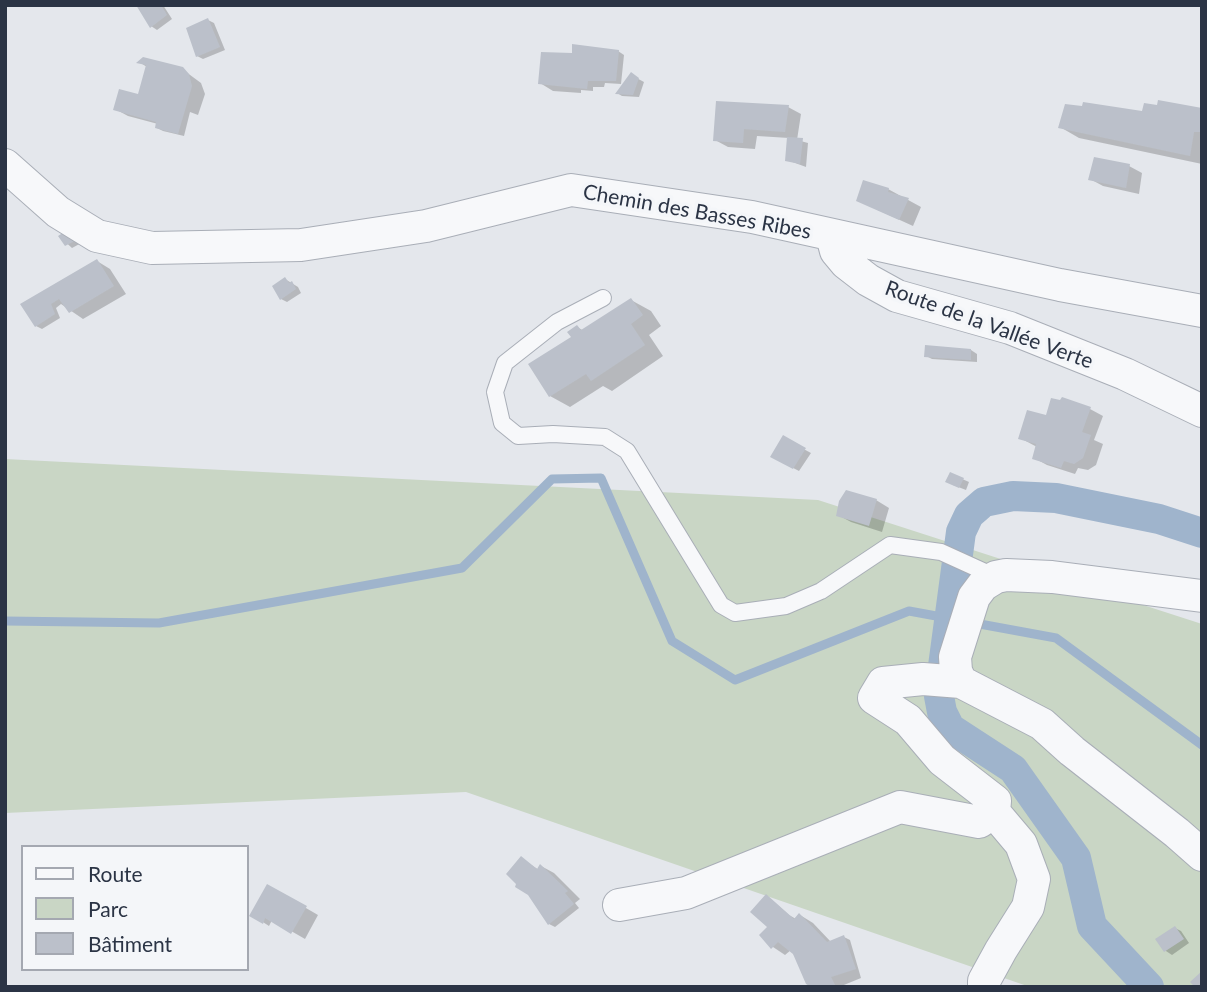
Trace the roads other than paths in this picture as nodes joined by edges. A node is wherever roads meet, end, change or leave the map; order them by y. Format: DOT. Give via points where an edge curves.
graph roads {
  1 [pos="5,165"];
  2 [pos="832,236"];
  3 [pos="603,298"];
  4 [pos="1202,311"];
  5 [pos="1202,411"];
  6 [pos="985,587"];
  7 [pos="1202,596"];
  8 [pos="958,669"];
  9 [pos="994,813"];
  10 [pos="1202,855"];
  11 [pos="619,905"];
  12 [pos="984,987"];
  1 -- 2 [label="street, Chemin des Basses Ribes" via="58,212 97,236 152,248 300,245 426,226 571,190 752,217"];
  2 -- 4 [label="street, Chemin des Basses Ribes"];
  2 -- 5 [label="street, Route de la Vallée Verte" via="846,263 897,296 1010,328"];
  3 -- 6 [label="lane" via="557,322 505,363 495,391 502,423 518,436 605,437 627,451 721,605 735,613 786,606 821,591 890,545 941,552"];
  6 -- 7 [label="street" via="1006,575"];
  6 -- 8 [label="street"];
  8 -- 9 [label="street" via="883,683 874,698 908,720 942,760 995,801"];
  8 -- 10 [label="street" via="1042,724"];
  9 -- 11 [label="street" via="979,822 900,807 686,893"];
  9 -- 12 [label="street" via="1021,844 1034,879 1028,907"];
}
